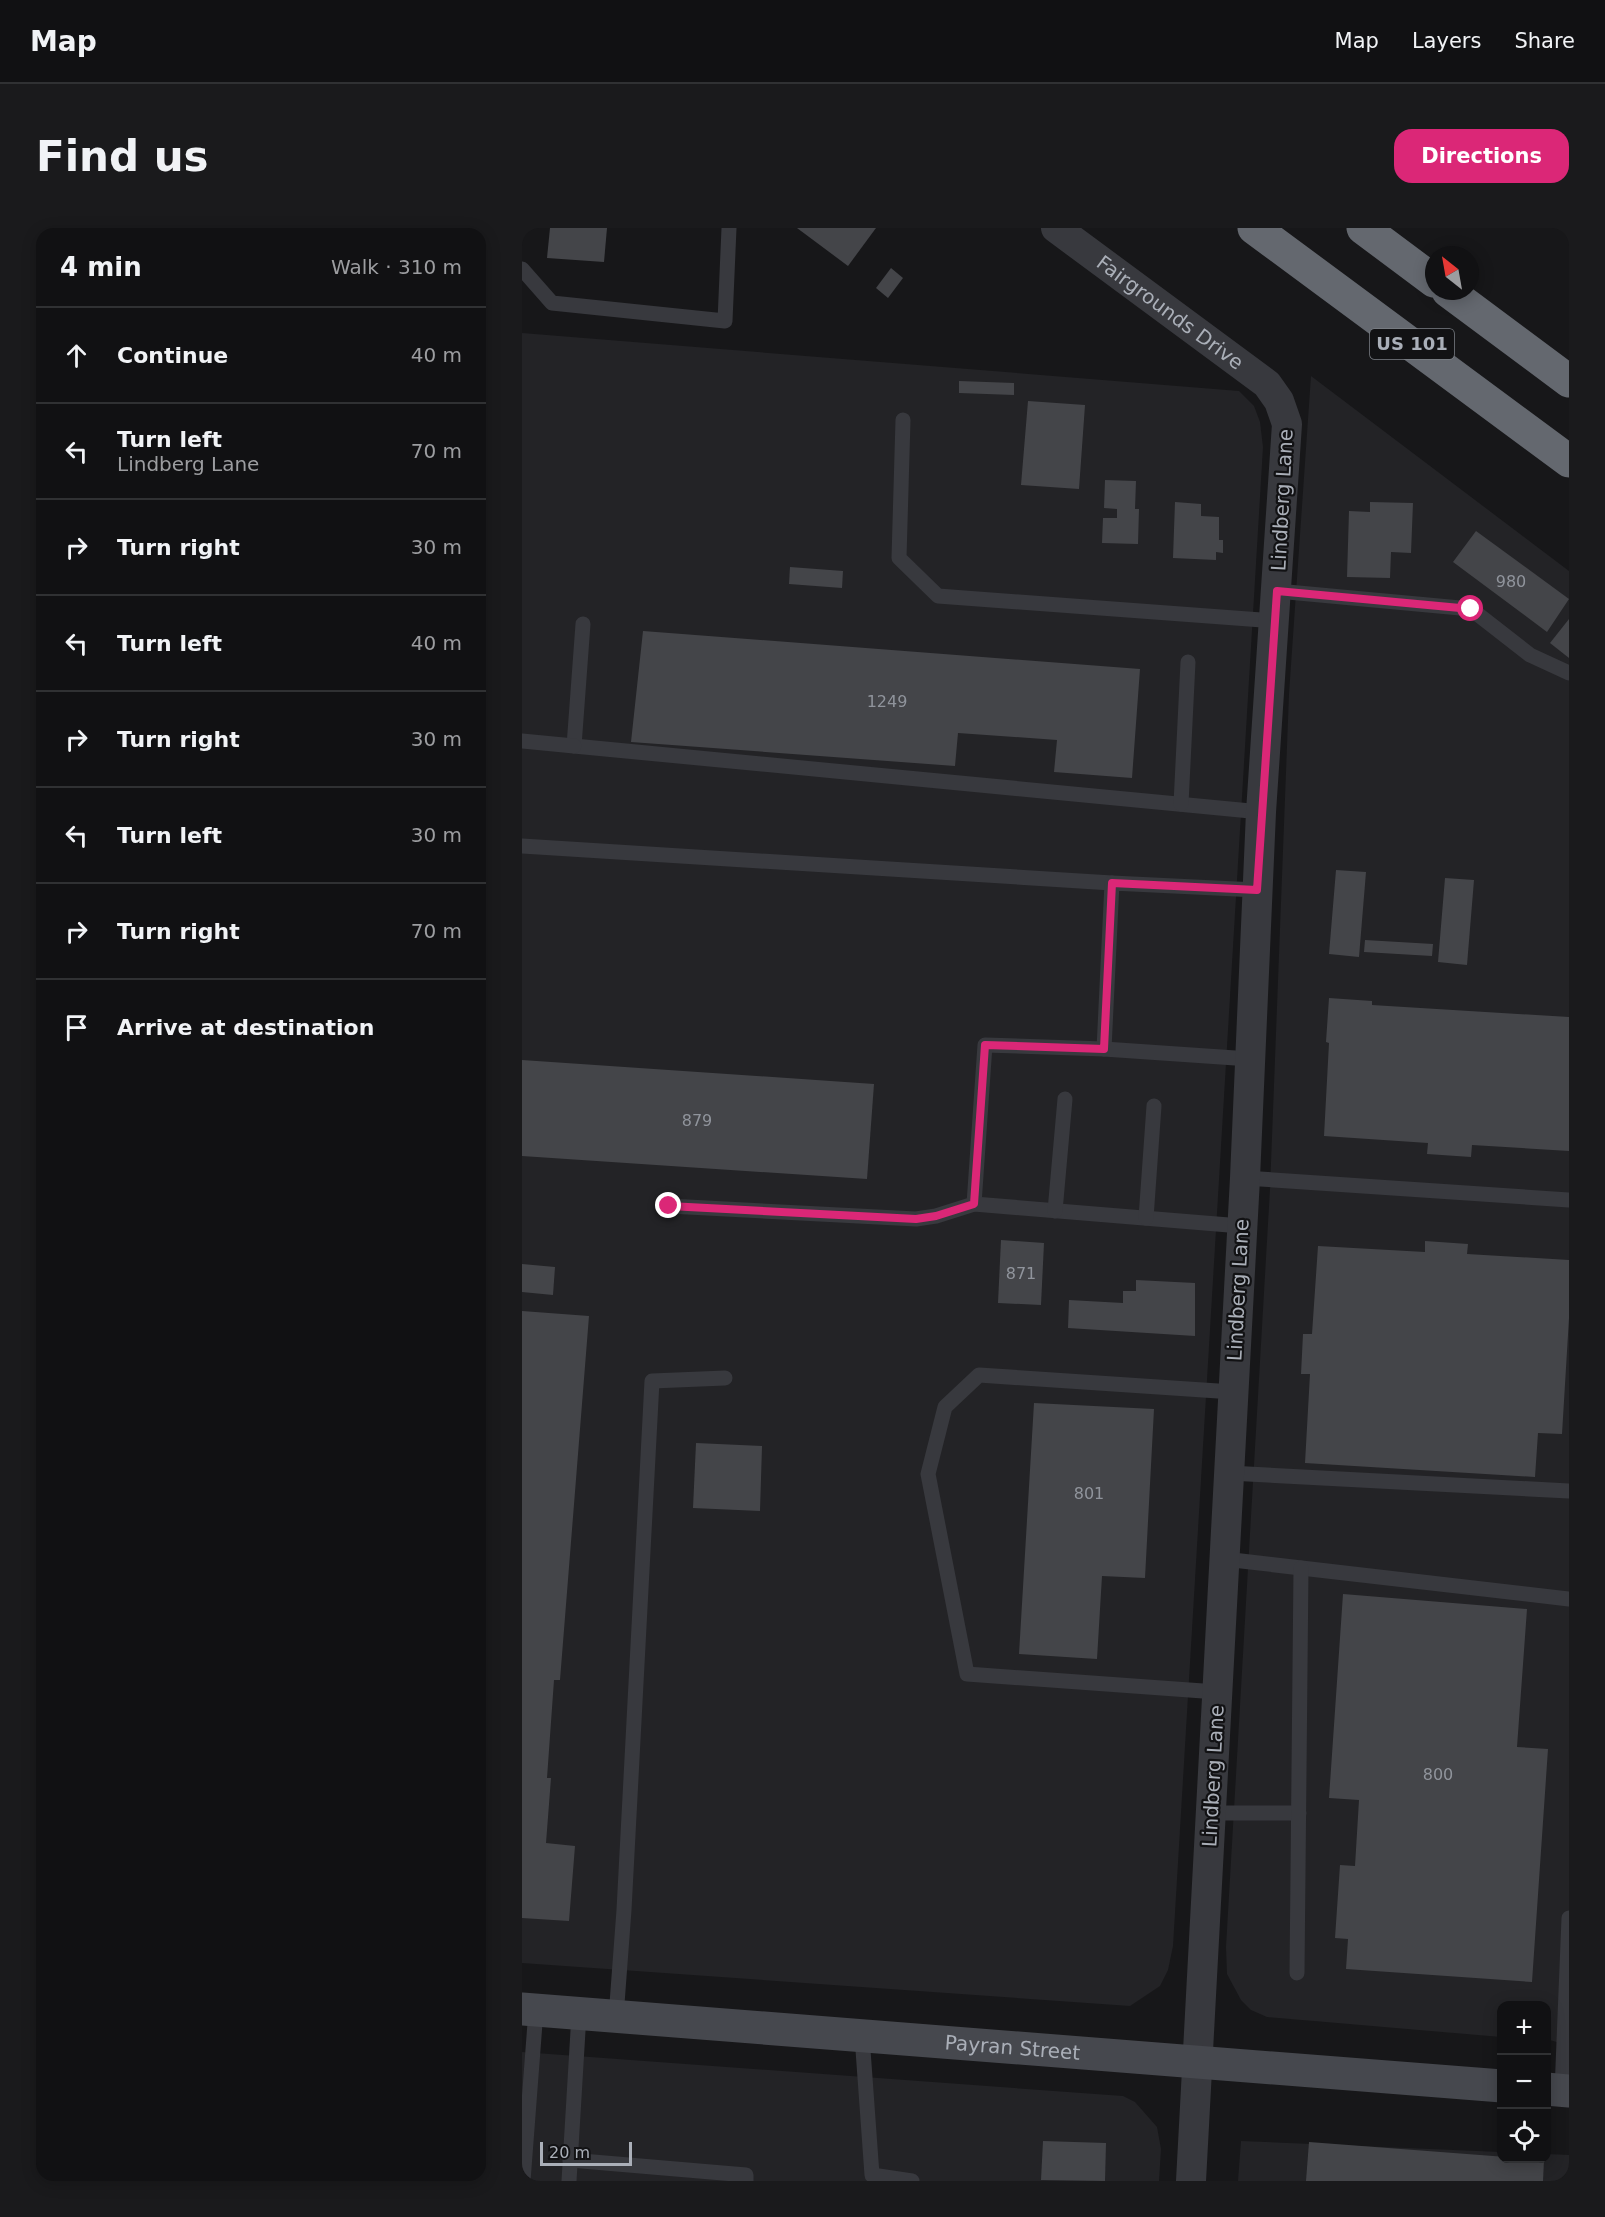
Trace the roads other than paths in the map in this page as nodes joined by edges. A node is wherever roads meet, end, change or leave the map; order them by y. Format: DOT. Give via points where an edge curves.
graph roads {
  1 [pos="729,228"];
  2 [pos="1056,228"];
  3 [pos="1254,228"];
  4 [pos="1363,228"];
  5 [pos="522,269"];
  6 [pos="1425,274"];
  7 [pos="1460,300"];
  8 [pos="1569,381"];
  9 [pos="1279,401"];
  10 [pos="903,420"];
  11 [pos="1569,461"];
  12 [pos="1277,591"];
  13 [pos="1275,621"];
  14 [pos="583,624"];
  15 [pos="1188,662"];
  16 [pos="1569,673"];
  17 [pos="522,741"];
  18 [pos="574,746"];
  19 [pos="1181,804"];
  20 [pos="1262,812"];
  21 [pos="522,846"];
  22 [pos="1112,883"];
  23 [pos="1257,890"];
  24 [pos="1104,1049"];
  25 [pos="1250,1059"];
  26 [pos="1065,1099"];
  27 [pos="1154,1106"];
  28 [pos="1245,1178"];
  29 [pos="1569,1200"];
  30 [pos="974,1204"];
  31 [pos="669,1206"];
  32 [pos="1055,1211"];
  33 [pos="1146,1218"];
  34 [pos="1241,1226"];
  35 [pos="725,1378"];
  36 [pos="1233,1392"];
  37 [pos="1229,1473"];
  38 [pos="1569,1491"];
  39 [pos="1224,1558"];
  40 [pos="1301,1568"];
  41 [pos="1569,1599"];
  42 [pos="1217,1692"];
  43 [pos="1211,1813"];
  44 [pos="1299,1813"];
  45 [pos="1569,1918"];
  46 [pos="1297,1973"];
  47 [pos="529,2010"];
  48 [pos="579,2014"];
  49 [pos="616,2017"];
  50 [pos="862,2036"];
  51 [pos="1199,2062"];
  52 [pos="1497,2086"];
  53 [pos="1559,2090"];
  54 [pos="570,2160"];
  55 [pos="523,2181"];
  56 [pos="569,2181"];
  57 [pos="746,2181"];
  58 [pos="912,2181"];
  59 [pos="1191,2181"];
  1 -- 5 [label="lane" via="725,321 552,303"];
  2 -- 9 [label="street, Fairgrounds Drive" via="1267,384"];
  3 -- 11 [label="highway, US 101"];
  4 -- 6 [label="highway"];
  7 -- 8 [label="highway, US 101"];
  9 -- 12 [label="street, Lindberg Lane" via="1287,424"];
  10 -- 13 [label="lane" via="899,558 938,596"];
  12 -- 13 [label="street, Lindberg Lane"];
  12 -- 16 [label="lane" via="1471,609 1530,655"];
  13 -- 20 [label="street, Lindberg Lane"];
  14 -- 18 [label="lane"];
  15 -- 19 [label="lane"];
  17 -- 18 [label="lane"];
  18 -- 19 [label="lane"];
  19 -- 20 [label="lane"];
  20 -- 23 [label="street, Lindberg Lane"];
  21 -- 22 [label="lane"];
  22 -- 23 [label="lane"];
  22 -- 24 [label="lane"];
  23 -- 25 [label="street, Lindberg Lane"];
  24 -- 25 [label="lane"];
  24 -- 30 [label="lane" via="985,1045"];
  25 -- 28 [label="street, Lindberg Lane"];
  26 -- 32 [label="lane"];
  27 -- 33 [label="lane"];
  28 -- 29 [label="lane"];
  28 -- 34 [label="street, Lindberg Lane"];
  30 -- 31 [label="lane" via="916,1219"];
  30 -- 32 [label="lane"];
  32 -- 33 [label="lane"];
  33 -- 34 [label="lane"];
  34 -- 36 [label="street, Lindberg Lane"];
  35 -- 49 [label="lane" via="652,1381"];
  36 -- 37 [label="street, Lindberg Lane"];
  36 -- 42 [label="lane" via="979,1375 945,1407 928,1474 967,1674"];
  37 -- 38 [label="lane"];
  37 -- 39 [label="street, Lindberg Lane"];
  39 -- 40 [label="lane"];
  39 -- 42 [label="street, Lindberg Lane"];
  40 -- 41 [label="lane"];
  40 -- 44 [label="lane"];
  42 -- 43 [label="street, Lindberg Lane"];
  43 -- 44 [label="lane"];
  43 -- 51 [label="street, Lindberg Lane"];
  44 -- 46 [label="lane"];
  45 -- 53 [label="lane"];
  47 -- 48 [label="main road, Payran Street"];
  47 -- 55 [label="lane"];
  48 -- 49 [label="main road, Payran Street"];
  48 -- 54 [label="lane"];
  49 -- 50 [label="main road, Payran Street"];
  50 -- 51 [label="main road, Payran Street"];
  50 -- 58 [label="lane" via="872,2175"];
  51 -- 52 [label="main road, Payran Street"];
  51 -- 59 [label="street, Lindberg Lane"];
  54 -- 56 [label="lane"];
  54 -- 57 [label="lane" via="746,2175"];
}
